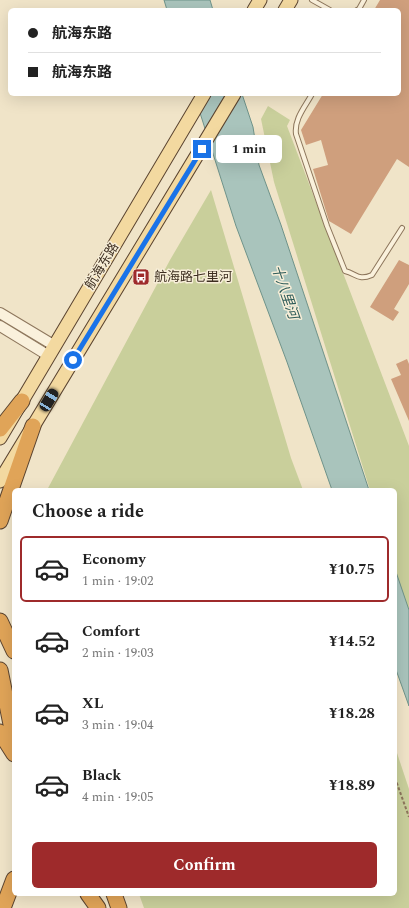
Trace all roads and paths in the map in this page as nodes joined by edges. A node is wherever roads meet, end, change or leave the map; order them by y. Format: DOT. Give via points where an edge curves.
graph roads {
  1 [pos="312,0"];
  2 [pos="326,8"];
  3 [pos="203,96"];
  4 [pos="233,96"];
  5 [pos="311,96"];
  6 [pos="402,228"];
  7 [pos="0,313"];
  8 [pos="0,326"];
  9 [pos="52,351"];
  10 [pos="22,401"];
  11 [pos="33,426"];
  12 [pos="0,429"];
  13 [pos="0,438"];
  14 [pos="0,481"];
  15 [pos="0,521"];
  16 [pos="0,621"];
  17 [pos="12,647"];
  18 [pos="0,670"];
  19 [pos="12,729"];
  20 [pos="0,732"];
  21 [pos="12,751"];
  22 [pos="397,784"];
  23 [pos="409,817"];
  24 [pos="12,884"];
  25 [pos="115,896"];
  26 [pos="3,908"];
  27 [pos="119,908"];
  1 -- 2 [label="lane"];
  3 -- 9 [label="main road, 航海东路"];
  4 -- 11 [label="main road, 航海东路"];
  5 -- 6 [label="lane" via="295,126 296,134 345,271 364,279 372,275"];
  7 -- 9 [label="street"];
  8 -- 9 [label="street"];
  9 -- 10 [label="main road, 航海东路"];
  10 -- 12 [label="highway"];
  10 -- 13 [label="main road, 航海东路"];
  11 -- 14 [label="main road, 航海东路"];
  11 -- 15 [label="highway"];
  16 -- 17 [label="highway"];
  18 -- 19 [label="highway"];
  20 -- 21 [label="highway"];
  22 -- 23 [label="path"];
  24 -- 26 [label="highway"];
  25 -- 27 [label="highway"];
}
